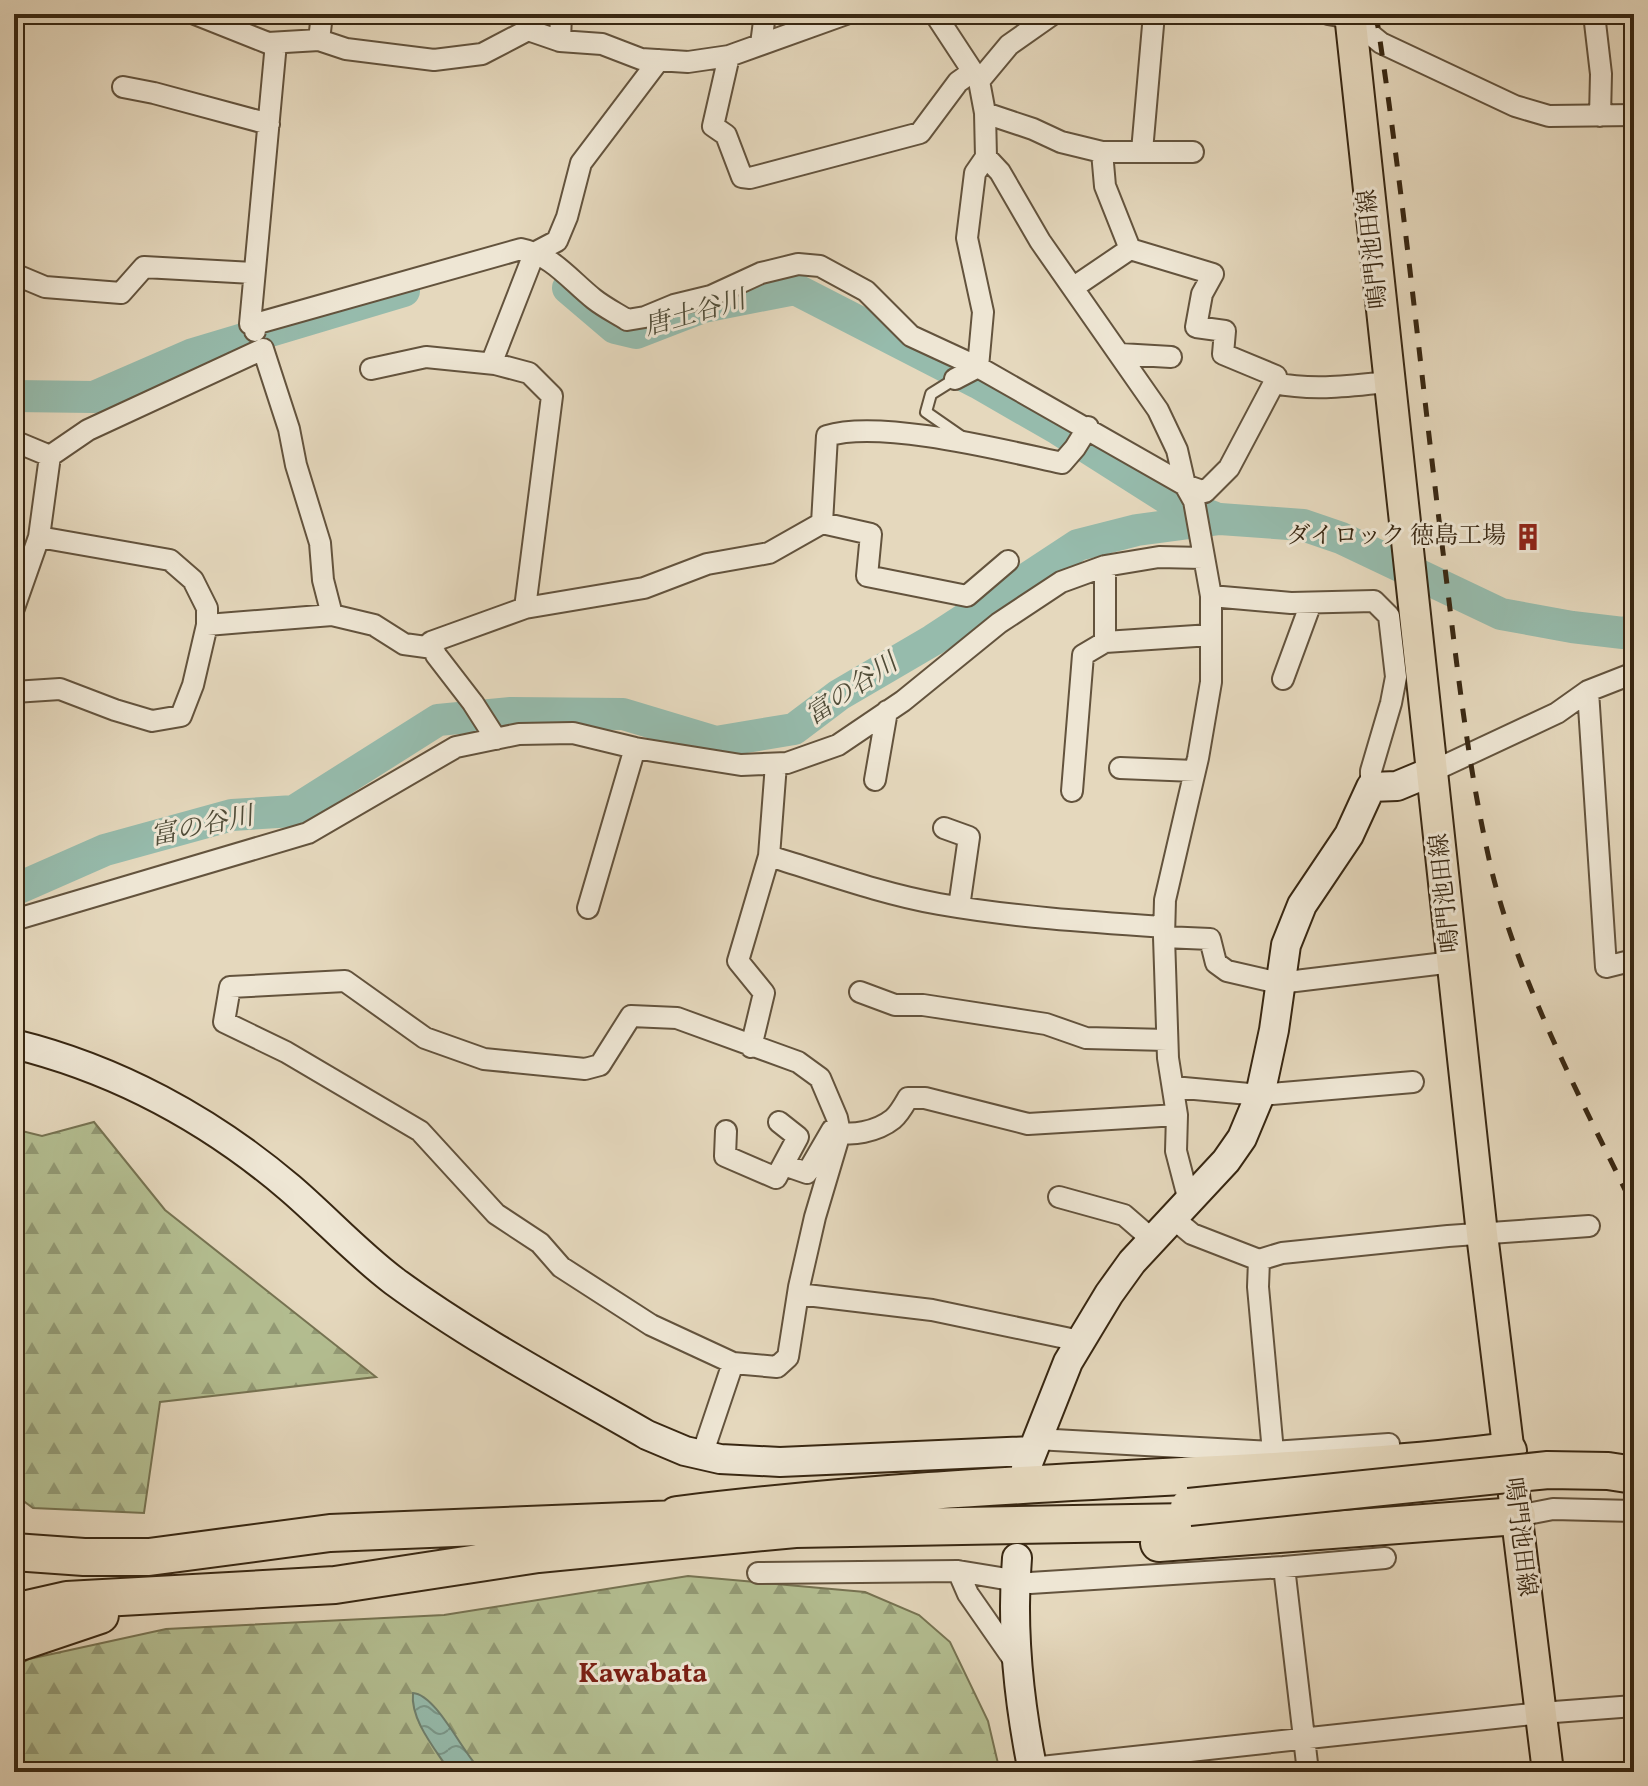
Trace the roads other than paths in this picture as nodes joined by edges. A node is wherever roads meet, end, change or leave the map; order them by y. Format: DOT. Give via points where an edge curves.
graph roads {
  1 [pos="195,14"];
  2 [pos="322,14"];
  3 [pos="561,14"];
  4 [pos="765,14"];
  5 [pos="846,14"];
  6 [pos="935,14"];
  7 [pos="1053,14"];
  8 [pos="1154,14"];
  9 [pos="1594,14"];
  10 [pos="1343,15"];
  11 [pos="319,40"];
  12 [pos="560,41"];
  13 [pos="276,43"];
  14 [pos="761,44"];
  15 [pos="729,56"];
  16 [pos="659,60"];
  17 [pos="975,76"];
  18 [pos="123,87"];
  19 [pos="985,113"];
  20 [pos="1634,115"];
  21 [pos="1600,116"];
  22 [pos="269,124"];
  23 [pos="1142,151"];
  24 [pos="1102,152"];
  25 [pos="1193,152"];
  26 [pos="986,157"];
  27 [pos="1130,249"];
  28 [pos="531,261"];
  29 [pos="253,273"];
  30 [pos="14,274"];
  31 [pos="1074,287"];
  32 [pos="256,338"];
  33 [pos="1120,354"];
  34 [pos="1171,357"];
  35 [pos="495,364"];
  36 [pos="371,369"];
  37 [pos="967,372"];
  38 [pos="1388,382"];
  39 [pos="1274,383"];
  40 [pos="1083,435"];
  41 [pos="14,441"];
  42 [pos="974,444"];
  43 [pos="50,456"];
  44 [pos="1189,493"];
  45 [pos="822,523"];
  46 [pos="39,537"];
  47 [pos="1202,555"];
  48 [pos="1008,561"];
  49 [pos="1105,566"];
  50 [pos="1211,596"];
  51 [pos="1311,603"];
  52 [pos="14,608"];
  53 [pos="525,608"];
  54 [pos="332,615"];
  55 [pos="207,625"];
  56 [pos="1211,635"];
  57 [pos="1105,642"];
  58 [pos="433,648"];
  59 [pos="1634,673"];
  60 [pos="1283,679"];
  61 [pos="1588,691"];
  62 [pos="14,692"];
  63 [pos="887,711"];
  64 [pos="496,738"];
  65 [pos="635,748"];
  66 [pos="776,764"];
  67 [pos="1120,768"];
  68 [pos="1195,771"];
  69 [pos="1433,771"];
  70 [pos="875,780"];
  71 [pos="1371,787"];
  72 [pos="1072,791"];
  73 [pos="944,828"];
  74 [pos="769,856"];
  75 [pos="959,907"];
  76 [pos="588,908"];
  77 [pos="14,920"];
  78 [pos="1164,932"];
  79 [pos="1634,960"];
  80 [pos="1453,962"];
  81 [pos="1279,983"];
  82 [pos="860,992"];
  83 [pos="1167,1040"];
  84 [pos="14,1044"];
  85 [pos="751,1047"];
  86 [pos="1413,1082"];
  87 [pos="1173,1087"];
  88 [pos="1260,1095"];
  89 [pos="1177,1115"];
  90 [pos="779,1122"];
  91 [pos="726,1131"];
  92 [pos="840,1133"];
  93 [pos="784,1165"];
  94 [pos="1059,1197"];
  95 [pos="1182,1210"];
  96 [pos="1589,1226"];
  97 [pos="1482,1234"];
  98 [pos="1154,1241"];
  99 [pos="1259,1260"];
  100 [pos="798,1294"];
  101 [pos="1080,1341"];
  102 [pos="733,1363"];
  103 [pos="1389,1444"];
  104 [pos="1508,1451"];
  105 [pos="1273,1452"];
  106 [pos="702,1455"];
  107 [pos="1031,1455"];
  108 [pos="1634,1475"];
  109 [pos="1634,1492"];
  110 [pos="1634,1511"];
  111 [pos="1189,1514"];
  112 [pos="1517,1516"];
  113 [pos="653,1531"];
  114 [pos="14,1552"];
  115 [pos="149,1557"];
  116 [pos="1385,1558"];
  117 [pos="1284,1567"];
  118 [pos="1016,1569"];
  119 [pos="958,1571"];
  120 [pos="758,1573"];
  121 [pos="14,1577"];
  122 [pos="163,1597"];
  123 [pos="14,1612"];
  124 [pos="14,1644"];
  125 [pos="1018,1666"];
  126 [pos="1634,1706"];
  127 [pos="1541,1713"];
  128 [pos="1304,1738"];
  129 [pos="1033,1770"];
  130 [pos="1308,1772"];
  131 [pos="1548,1772"];
  1 -- 13 [label="street"];
  2 -- 11 [label="street"];
  3 -- 12 [label="street"];
  4 -- 14 [label="street"];
  5 -- 14 [label="street"];
  6 -- 17 [label="street"];
  7 -- 17 [label="street"];
  8 -- 23 [label="street"];
  9 -- 21 [label="street"];
  10 -- 21 [label="street" via="1381,43 1515,106 1549,116"];
  10 -- 38 [label="main road, 鳴門池田線"];
  11 -- 12 [label="street" via="346,49 434,60 482,54 528,30"];
  11 -- 13 [label="street"];
  12 -- 16 [label="street" via="602,44"];
  13 -- 22 [label="street"];
  14 -- 15 [label="street"];
  15 -- 16 [label="street"];
  15 -- 17 [label="street" via="713,126 726,135 742,177 750,178 920,133 958,82"];
  16 -- 28 [label="street" via="581,163 557,241"];
  17 -- 19 [label="street"];
  18 -- 22 [label="street"];
  19 -- 24 [label="street"];
  19 -- 26 [label="street"];
  20 -- 21 [label="street"];
  22 -- 29 [label="street"];
  23 -- 24 [label="street"];
  23 -- 25 [label="street"];
  24 -- 27 [label="street" via="1105,186"];
  26 -- 31 [label="street"];
  26 -- 37 [label="street" via="975,173 967,238 983,312"];
  27 -- 31 [label="street"];
  27 -- 39 [label="street" via="1213,274 1202,294 1196,327 1225,331 1223,354 1276,376"];
  28 -- 32 [label="street" via="521,249 505,251"];
  28 -- 35 [label="street"];
  28 -- 37 [label="street" via="564,271 627,320 711,296 761,273 798,264 820,266 866,291 911,336"];
  29 -- 30 [label="street" via="144,267 121,293 45,287"];
  29 -- 32 [label="street" via="250,324"];
  31 -- 33 [label="street"];
  32 -- 43 [label="street"];
  32 -- 54 [label="street" via="289,429 320,543"];
  33 -- 34 [label="street"];
  33 -- 44 [label="street" via="1158,410"];
  35 -- 36 [label="street" via="426,357"];
  35 -- 53 [label="street" via="529,373 552,396"];
  37 -- 40 [label="street"];
  37 -- 42 [label="lane" via="931,394 926,412"];
  38 -- 39 [label="street" via="1322,389"];
  38 -- 69 [label="main road, 鳴門池田線"];
  39 -- 44 [label="street" via="1229,468 1205,492"];
  40 -- 42 [label="street" via="1062,463"];
  40 -- 44 [label="street"];
  41 -- 43 [label="street"];
  42 -- 45 [label="street" via="886,433 842,431 827,436"];
  43 -- 46 [label="street"];
  44 -- 47 [label="street"];
  45 -- 48 [label="street" via="871,534 867,576 967,596"];
  45 -- 53 [label="street" via="769,553 707,564 644,588"];
  46 -- 52 [label="street"];
  46 -- 55 [label="street" via="170,560 193,580 207,608"];
  47 -- 49 [label="street"];
  47 -- 50 [label="street"];
  49 -- 57 [label="street"];
  49 -- 63 [label="street" via="1061,582 999,623"];
  50 -- 51 [label="street"];
  50 -- 56 [label="street"];
  51 -- 60 [label="street"];
  51 -- 71 [label="street" via="1374,601 1389,616 1396,677"];
  53 -- 58 [label="street" via="431,642"];
  54 -- 55 [label="street"];
  54 -- 58 [label="street" via="374,625 404,644"];
  55 -- 62 [label="street" via="181,716 152,721 60,689"];
  56 -- 57 [label="street"];
  56 -- 68 [label="street" via="1209,695"];
  57 -- 72 [label="street" via="1083,655"];
  58 -- 64 [label="street"];
  59 -- 61 [label="street"];
  61 -- 69 [label="street" via="1557,713"];
  61 -- 79 [label="street" via="1606,967"];
  63 -- 66 [label="street" via="838,745"];
  63 -- 70 [label="street"];
  64 -- 65 [label="street" via="573,733"];
  64 -- 77 [label="street" via="456,747 308,833"];
  65 -- 66 [label="street" via="741,765"];
  65 -- 76 [label="street"];
  66 -- 74 [label="street"];
  67 -- 68 [label="street"];
  68 -- 78 [label="street" via="1165,900"];
  69 -- 71 [label="street" via="1397,786"];
  69 -- 80 [label="main road, 鳴門池田線"];
  71 -- 81 [label="street" via="1349,835 1302,905 1286,945"];
  73 -- 75 [label="street" via="969,837"];
  74 -- 75 [label="street" via="869,887"];
  74 -- 85 [label="street" via="738,961 764,993"];
  75 -- 78 [label="street"];
  78 -- 81 [label="street" via="1210,939 1216,963 1227,971"];
  78 -- 83 [label="street"];
  80 -- 81 [label="street"];
  80 -- 97 [label="main road, 鳴門池田線"];
  81 -- 88 [label="street"];
  82 -- 83 [label="street" via="895,1005 1046,1024 1086,1038"];
  83 -- 87 [label="street"];
  84 -- 106 [label="street" via="56,1054 155,1096 242,1150 432,1308 647,1435"];
  85 -- 92 [label="street" via="798,1062 820,1078"];
  85 -- 102 [label="street" via="677,1018 631,1016 600,1065 585,1069 484,1059 425,1038 345,981 230,987 224,1022 420,1131 496,1214 540,1243 561,1267 651,1325"];
  86 -- 88 [label="street"];
  87 -- 88 [label="street"];
  87 -- 89 [label="street"];
  88 -- 95 [label="street" via="1242,1138"];
  89 -- 92 [label="street" via="1028,1124 908,1098 896,1117 875,1129"];
  89 -- 95 [label="street"];
  90 -- 93 [label="street" via="798,1137"];
  91 -- 93 [label="street" via="725,1156 776,1178"];
  92 -- 93 [label="street" via="832,1130 807,1173"];
  92 -- 100 [label="street"];
  94 -- 98 [label="street" via="1124,1215"];
  95 -- 98 [label="street"];
  95 -- 99 [label="street" via="1192,1234"];
  96 -- 97 [label="street"];
  97 -- 99 [label="street" via="1282,1253"];
  97 -- 104 [label="main road, 鳴門池田線"];
  98 -- 101 [label="street" via="1125,1273"];
  99 -- 105 [label="street"];
  100 -- 101 [label="street" via="932,1310"];
  100 -- 102 [label="street" via="788,1357 777,1367"];
  101 -- 107 [label="street"];
  102 -- 106 [label="street"];
  103 -- 105 [label="street"];
  104 -- 112 [label="main road, 鳴門池田線"];
  104 -- 113 [label="highway" via="795,1500"];
  105 -- 107 [label="street"];
  106 -- 107 [label="street" via="780,1462"];
  108 -- 111 [label="highway, bridge" via="1548,1470"];
  109 -- 111 [label="highway" via="1549,1487"];
  110 -- 112 [label="street" via="1553,1509"];
  111 -- 113 [label="highway"];
  112 -- 113 [label="highway" via="1196,1542 1078,1545"];
  112 -- 127 [label="main road, 鳴門池田線"];
  113 -- 115 [label="highway" via="330,1533"];
  113 -- 122 [label="highway" via="335,1585"];
  114 -- 115 [label="highway"];
  115 -- 121 [label="highway" via="86,1573"];
  116 -- 117 [label="street"];
  117 -- 118 [label="street" via="1030,1583"];
  117 -- 128 [label="street"];
  118 -- 119 [label="street"];
  118 -- 125 [label="street"];
  119 -- 120 [label="street"];
  119 -- 125 [label="street"];
  122 -- 123 [label="highway" via="67,1600"];
  122 -- 124 [label="highway"];
  125 -- 129 [label="street"];
  126 -- 127 [label="street"];
  127 -- 128 [label="street"];
  127 -- 131 [label="main road, 鳴門池田線"];
  128 -- 129 [label="street"];
  128 -- 130 [label="street"];
}
